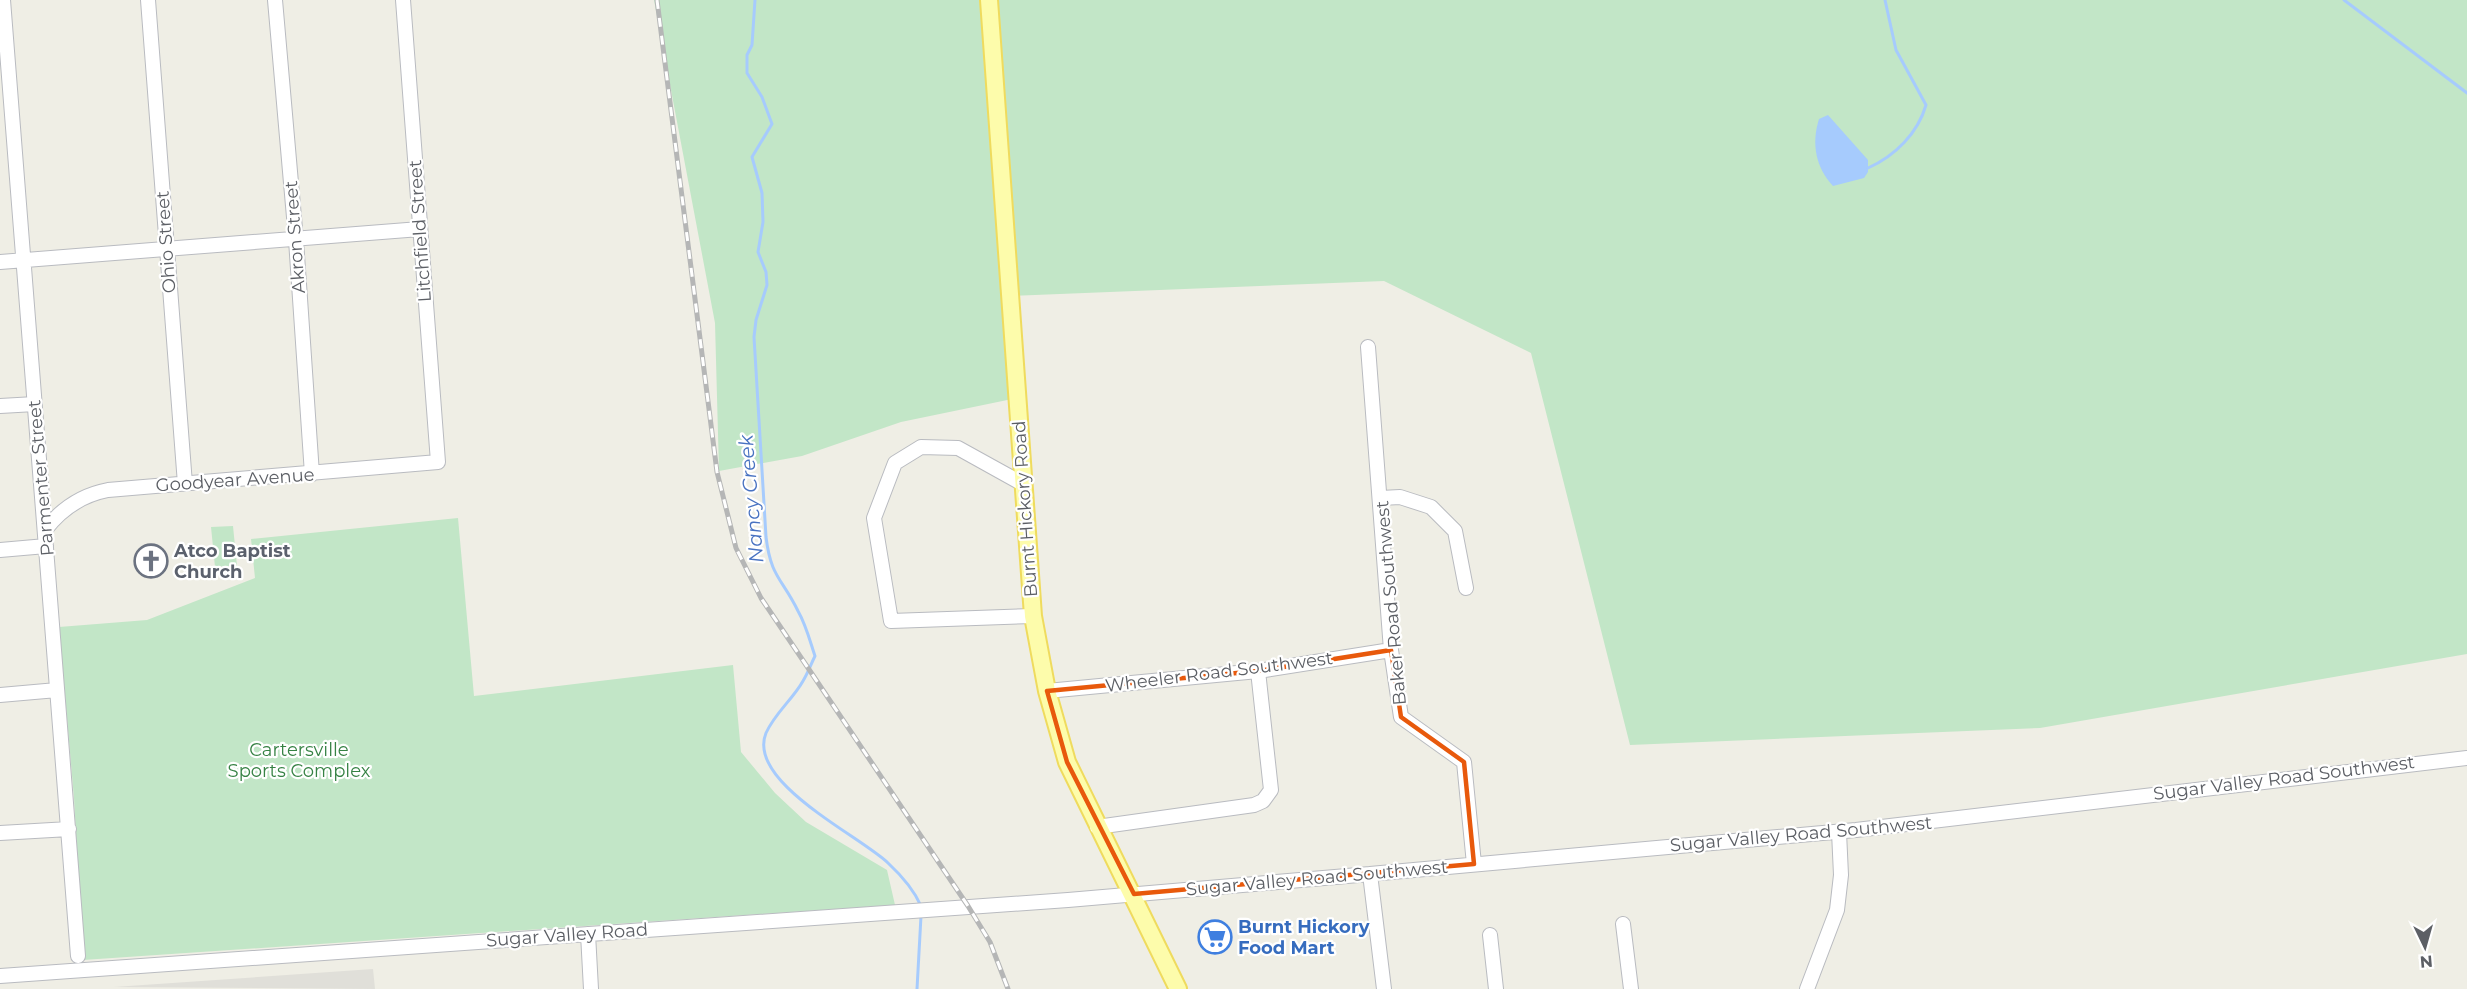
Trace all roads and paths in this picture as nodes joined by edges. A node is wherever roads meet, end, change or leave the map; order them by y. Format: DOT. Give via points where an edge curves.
graph roads {
  1 [pos="3,0"];
  2 [pos="148,0"];
  3 [pos="275,0"];
  4 [pos="403,0"];
  5 [pos="989,0"];
  6 [pos="6,118"];
  7 [pos="420,229"];
  8 [pos="296,240"];
  9 [pos="166,250"];
  10 [pos="24,260"];
  11 [pos="0,262"];
  12 [pos="1368,347"];
  13 [pos="35,404"];
  14 [pos="0,406"];
  15 [pos="438,462"];
  16 [pos="312,474"];
  17 [pos="185,484"];
  18 [pos="1023,484"];
  19 [pos="1381,498"];
  20 [pos="45,530"];
  21 [pos="46,546"];
  22 [pos="0,550"];
  23 [pos="1466,588"];
  24 [pos="1033,616"];
  25 [pos="1391,650"];
  26 [pos="1258,670"];
  27 [pos="57,690"];
  28 [pos="1047,691"];
  29 [pos="0,695"];
  30 [pos="2467,758"];
  31 [pos="1097,827"];
  32 [pos="69,828"];
  33 [pos="1839,832"];
  34 [pos="0,833"];
  35 [pos="1474,864"];
  36 [pos="1370,874"];
  37 [pos="1134,894"];
  38 [pos="1623,924"];
  39 [pos="588,934"];
  40 [pos="1490,935"];
  41 [pos="78,956"];
  42 [pos="0,976"];
  43 [pos="591,989"];
  44 [pos="1178,989"];
  45 [pos="1384,989"];
  46 [pos="1496,989"];
  47 [pos="1631,989"];
  48 [pos="1807,989"];
  1 -- 6 [label="street, Parmenter Street"];
  2 -- 9 [label="street, Ohio Street"];
  3 -- 8 [label="street, Akron Street"];
  4 -- 7 [label="street, Litchfield Street"];
  5 -- 18 [label="main road, Burnt Hickory Road"];
  6 -- 10 [label="street, Parmenter Street"];
  7 -- 8 [label="street"];
  7 -- 15 [label="street, Litchfield Street"];
  8 -- 9 [label="street"];
  8 -- 16 [label="street, Akron Street"];
  9 -- 10 [label="street"];
  9 -- 17 [label="street, Ohio Street"];
  10 -- 11 [label="street"];
  10 -- 13 [label="street, Parmenter Street"];
  12 -- 19 [label="street, Baker Road Southwest"];
  13 -- 14 [label="street"];
  13 -- 20 [label="street, Parmenter Street"];
  15 -- 16 [label="street, Goodyear Avenue"];
  16 -- 17 [label="street, Goodyear Avenue"];
  17 -- 20 [label="street, Goodyear Avenue" via="92,494 62,512"];
  18 -- 24 [label="main road, Burnt Hickory Road"];
  18 -- 24 [label="street" via="958,448 921,447 895,463 874,518 891,621"];
  19 -- 23 [label="street" via="1400,497 1431,507 1455,531"];
  19 -- 25 [label="street, Baker Road Southwest"];
  20 -- 21 [label="street, Parmenter Street"];
  21 -- 22 [label="street"];
  21 -- 27 [label="street, Parmenter Street"];
  24 -- 28 [label="main road, Burnt Hickory Road"];
  25 -- 26 [label="street, Wheeler Road Southwest"];
  25 -- 35 [label="street, Baker Road Southwest" via="1401,717 1464,762"];
  26 -- 28 [label="street, Wheeler Road Southwest"];
  26 -- 31 [label="street" via="1271,790 1263,801"];
  27 -- 29 [label="street"];
  27 -- 32 [label="street, Parmenter Street"];
  28 -- 31 [label="main road, Burnt Hickory Road" via="1067,762"];
  30 -- 33 [label="street, Sugar Valley Road Southwest"];
  31 -- 37 [label="main road, Burnt Hickory Road"];
  32 -- 34 [label="street"];
  32 -- 41 [label="street, Parmenter Street"];
  33 -- 35 [label="street, Sugar Valley Road Southwest"];
  33 -- 48 [label="street" via="1837,910"];
  35 -- 36 [label="street, Sugar Valley Road Southwest"];
  36 -- 37 [label="street, Sugar Valley Road Southwest"];
  36 -- 45 [label="street"];
  37 -- 39 [label="street, Sugar Valley Road"];
  37 -- 44 [label="main road, Burnt Hickory Road"];
  38 -- 47 [label="street"];
  39 -- 42 [label="street, Sugar Valley Road"];
  39 -- 43 [label="street"];
  40 -- 46 [label="street"];
}
